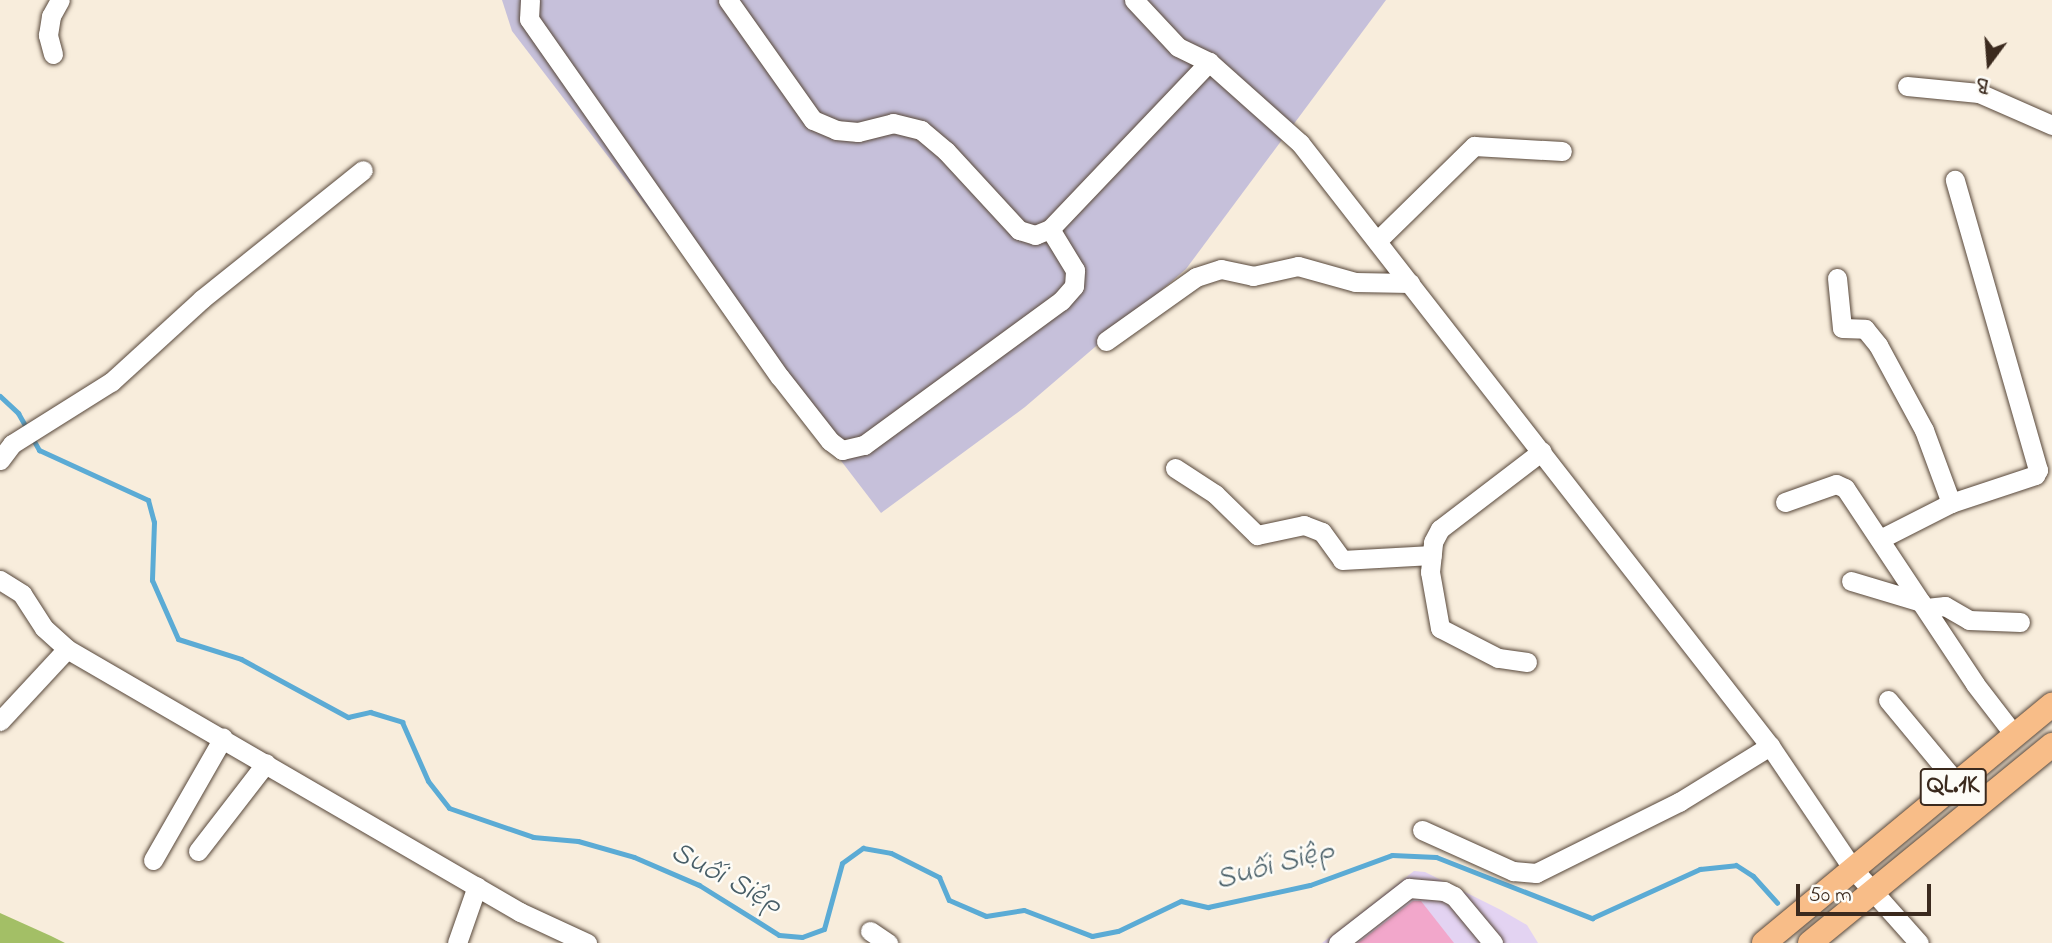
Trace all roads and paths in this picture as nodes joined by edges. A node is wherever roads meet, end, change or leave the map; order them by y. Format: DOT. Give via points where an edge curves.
graph roads {
  1 [pos="60,0"];
  2 [pos="530,0"];
  3 [pos="728,0"];
  4 [pos="1134,0"];
  5 [pos="54,54"];
  6 [pos="1201,59"];
  7 [pos="1907,86"];
  8 [pos="2052,125"];
  9 [pos="1562,151"];
  10 [pos="363,170"];
  11 [pos="1955,180"];
  12 [pos="1050,229"];
  13 [pos="1377,241"];
  14 [pos="1837,278"];
  15 [pos="1410,283"];
  16 [pos="1106,341"];
  17 [pos="1542,451"];
  18 [pos="6,452"];
  19 [pos="1175,468"];
  20 [pos="1785,502"];
  21 [pos="1951,503"];
  22 [pos="1880,539"];
  23 [pos="1432,555"];
  24 [pos="0,580"];
  25 [pos="1851,581"];
  26 [pos="1923,605"];
  27 [pos="2020,622"];
  28 [pos="67,649"];
  29 [pos="1527,662"];
  30 [pos="1888,700"];
  31 [pos="2052,705"];
  32 [pos="0,721"];
  33 [pos="2015,736"];
  34 [pos="223,738"];
  35 [pos="2052,745"];
  36 [pos="1770,746"];
  37 [pos="266,763"];
  38 [pos="1957,783"];
  39 [pos="1422,830"];
  40 [pos="198,851"];
  41 [pos="153,860"];
  42 [pos="1853,869"];
  43 [pos="477,886"];
  44 [pos="1873,894"];
  45 [pos="870,931"];
  46 [pos="1768,939"];
  47 [pos="457,943"];
  48 [pos="587,943"];
  49 [pos="888,943"];
  50 [pos="1338,943"];
  51 [pos="1493,943"];
  52 [pos="1810,943"];
  53 [pos="1919,943"];
  1 -- 5 [label="street" via="48,35"];
  2 -- 12 [label="street" via="529,19 780,377 842,450 864,445 1061,301 1074,286 1075,270"];
  3 -- 12 [label="street" via="813,120 836,130 858,132 893,123 921,130 946,150 1019,230 1035,235"];
  4 -- 6 [label="street" via="1154,26"];
  6 -- 12 [label="street"];
  6 -- 13 [label="street" via="1300,144"];
  7 -- 8 [label="street" via="1979,93"];
  9 -- 13 [label="street" via="1475,146"];
  10 -- 18 [label="street" via="202,299 111,382"];
  11 -- 21 [label="street" via="2038,470 2035,475"];
  13 -- 15 [label="street"];
  14 -- 21 [label="street" via="1842,328 1865,329 1878,345 1924,430"];
  15 -- 16 [label="street" via="1355,282 1298,266 1253,276 1221,269 1196,278"];
  15 -- 17 [label="street"];
  17 -- 23 [label="street" via="1448,520 1433,542"];
  17 -- 36 [label="street"];
  19 -- 23 [label="street" via="1215,494 1257,536 1304,525 1322,532 1342,560"];
  20 -- 22 [label="street" via="1836,484 1845,488"];
  21 -- 22 [label="street"];
  22 -- 26 [label="street"];
  23 -- 29 [label="street" via="1433,605 1440,628 1498,658"];
  24 -- 28 [label="street" via="23,594 44,628"];
  25 -- 26 [label="street"];
  26 -- 27 [label="street" via="1945,606 1969,620"];
  26 -- 33 [label="street"];
  28 -- 32 [label="street"];
  28 -- 34 [label="street"];
  30 -- 38 [label="street"];
  31 -- 33 [label="main road, QL.1K"];
  33 -- 38 [label="main road, QL.1K"];
  34 -- 37 [label="street"];
  34 -- 41 [label="street"];
  35 -- 44 [label="main road, QL.1K"];
  36 -- 39 [label="street" via="1679,802 1536,873 1513,871"];
  36 -- 42 [label="street"];
  37 -- 40 [label="street"];
  37 -- 43 [label="street"];
  38 -- 42 [label="main road, QL.1K"];
  42 -- 44 [label="street"];
  42 -- 46 [label="main road, QL.1K"];
  43 -- 47 [label="street"];
  43 -- 48 [label="street"];
  44 -- 52 [label="main road, QL.1K"];
  44 -- 53 [label="street"];
  45 -- 49 [label="street"];
  50 -- 51 [label="street" via="1409,888 1418,888 1454,896"];
}
